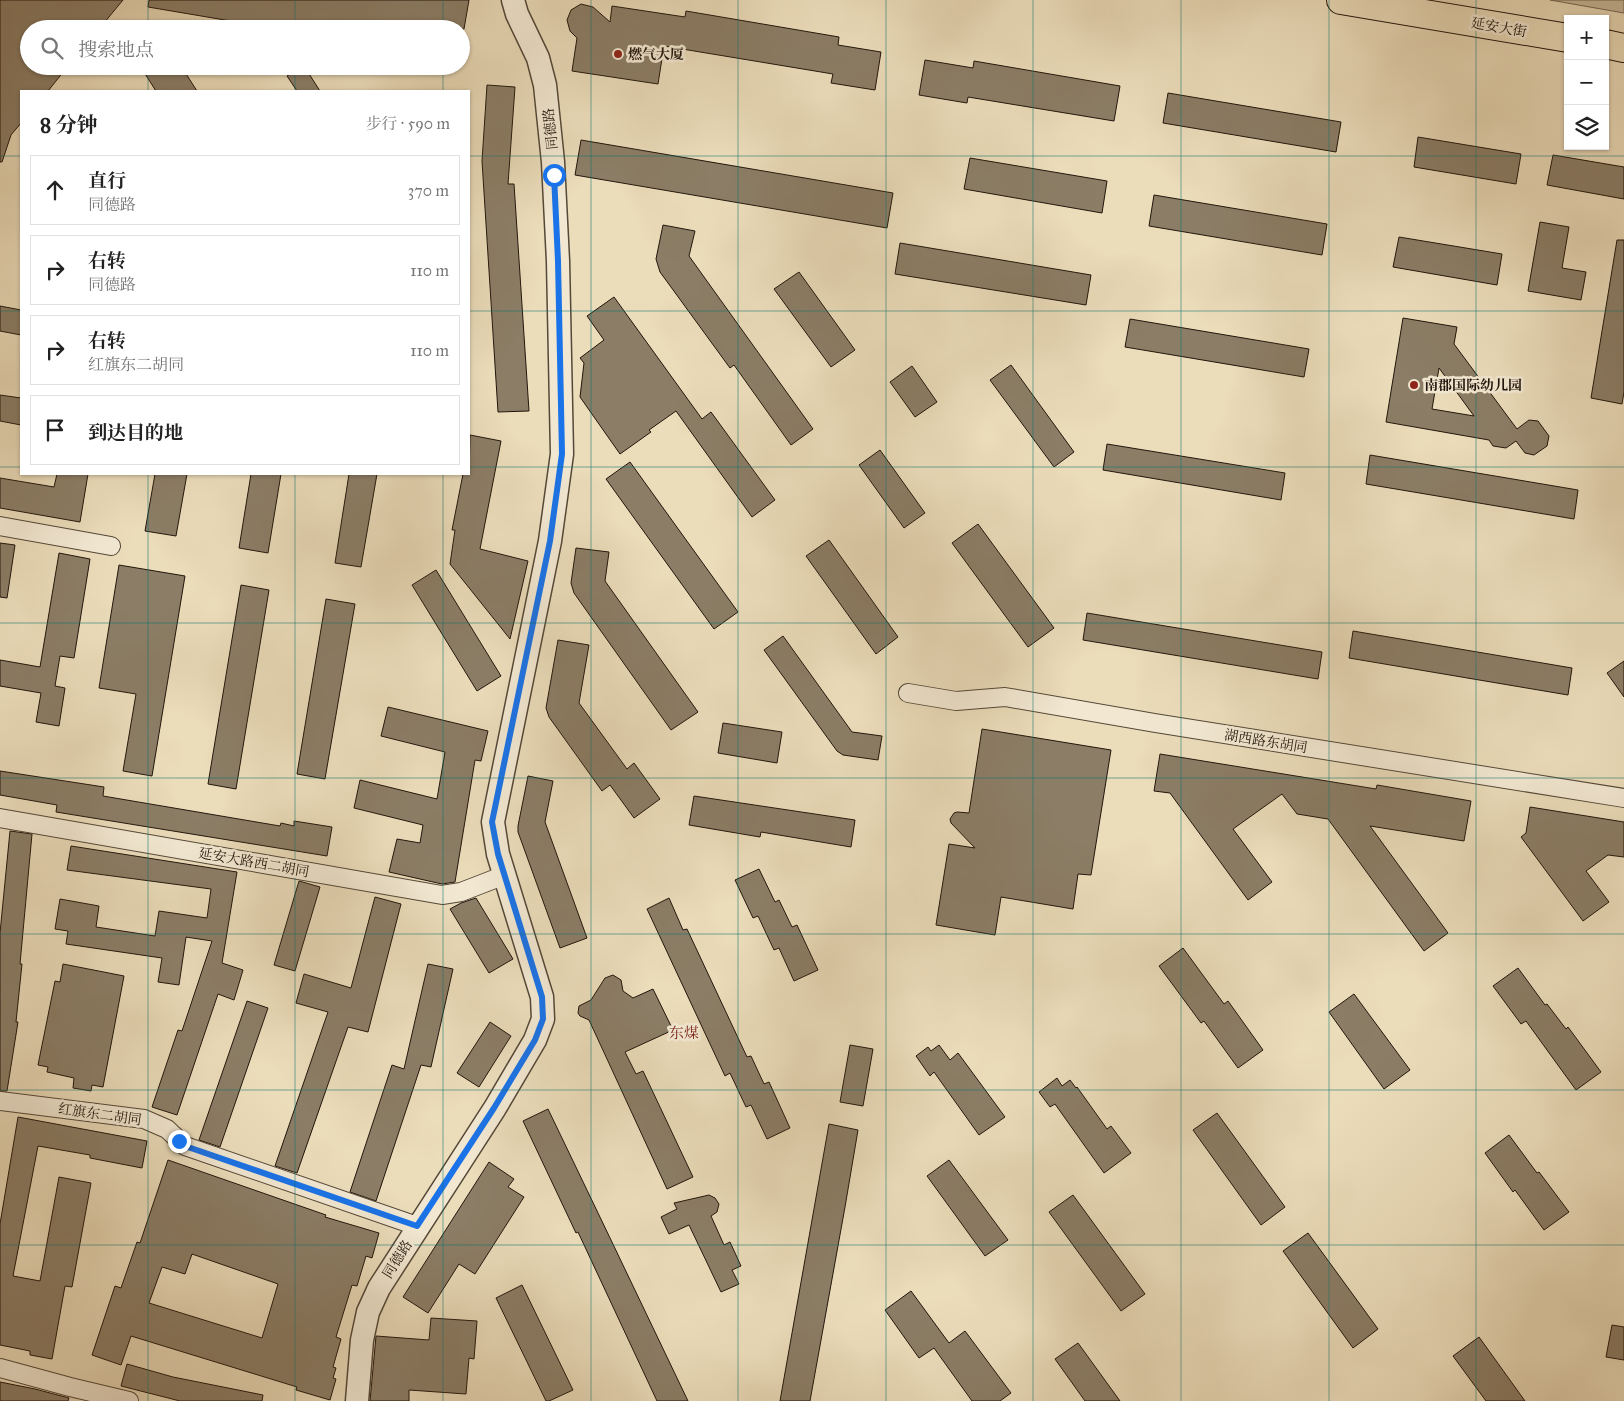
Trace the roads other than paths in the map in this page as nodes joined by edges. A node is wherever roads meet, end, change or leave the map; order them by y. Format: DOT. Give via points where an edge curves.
graph roads {
  1 [pos="513,0"];
  2 [pos="1341,0"];
  3 [pos="1438,0"];
  4 [pos="1564,21"];
  5 [pos="1609,29"];
  6 [pos="1624,31"];
  7 [pos="1564,37"];
  8 [pos="1609,45"];
  9 [pos="1624,48"];
  10 [pos="0,526"];
  11 [pos="111,546"];
  12 [pos="908,693"];
  13 [pos="1624,798"];
  14 [pos="0,818"];
  15 [pos="505,875"];
  16 [pos="0,1101"];
  17 [pos="417,1226"];
  18 [pos="0,1368"];
  19 [pos="129,1401"];
  20 [pos="357,1401"];
  1 -- 15 [label="street, 同德路" via="538,58 554,162 562,454 550,541 492,822"];
  2 -- 7 [label="main road, 延安大街"];
  3 -- 4 [label="main road, 延安大街"];
  5 -- 6 [label="main road"];
  8 -- 9 [label="main road"];
  10 -- 11 [label="street"];
  12 -- 13 [label="street, 湖西路东胡同" via="956,701 1005,697"];
  14 -- 15 [label="street, 延安大路西二胡同" via="442,896"];
  15 -- 17 [label="street, 同德路" via="542,997 543,1019 535,1040 494,1108"];
  16 -- 17 [label="street, 红旗东二胡同" via="144,1119 167,1129 185,1146"];
  17 -- 20 [label="street, 同德路" via="378,1288 368,1312 362,1340"];
  18 -- 19 [label="street"];
}
